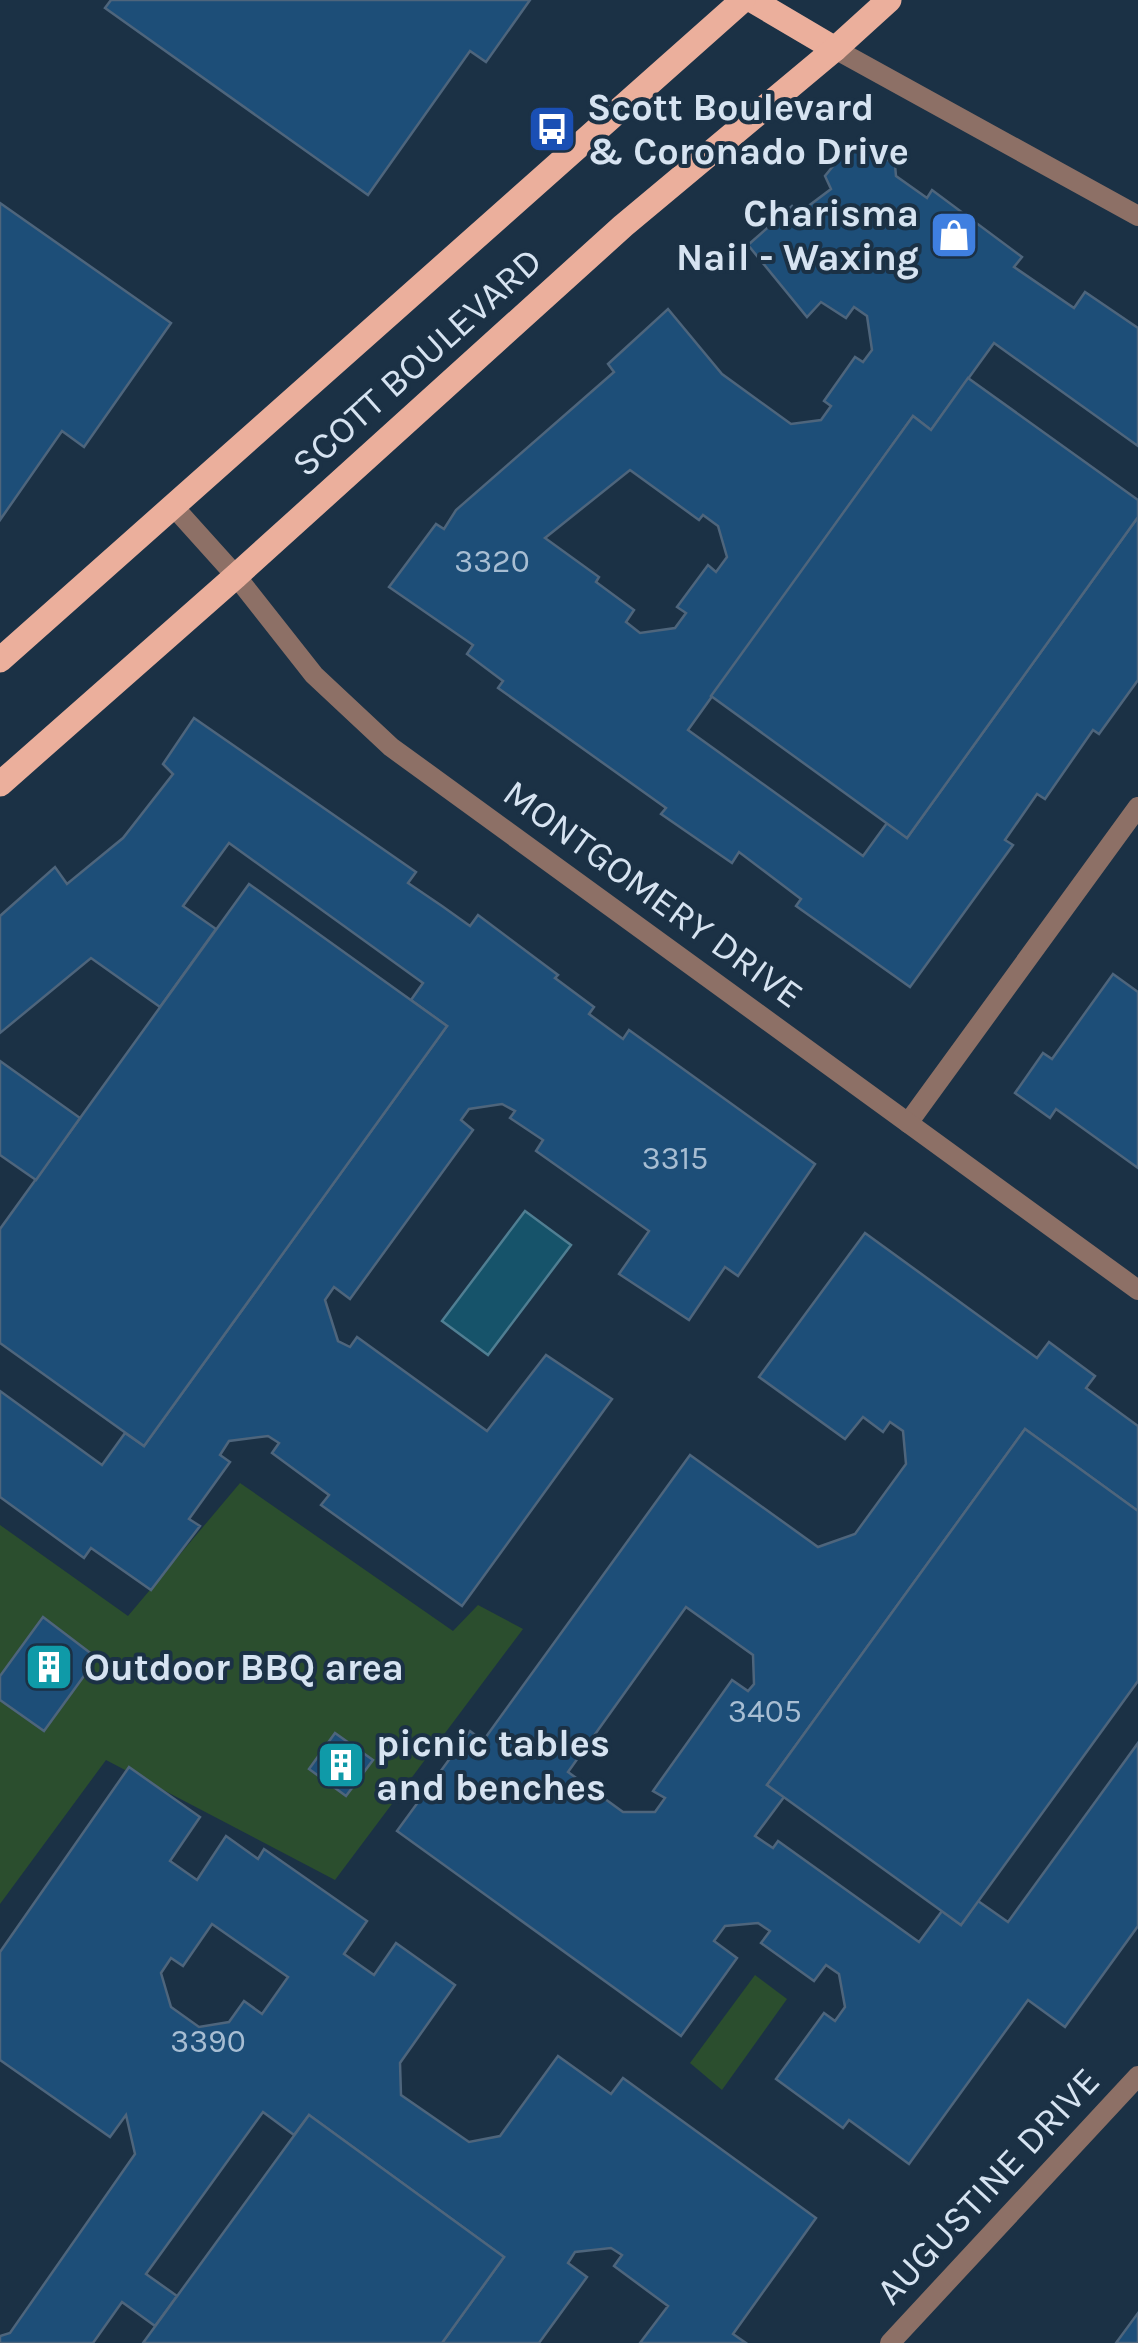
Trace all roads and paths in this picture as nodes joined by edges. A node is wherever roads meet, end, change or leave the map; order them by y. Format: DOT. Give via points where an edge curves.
graph roads {
  1 [pos="743,0"];
  2 [pos="752,0"];
  3 [pos="888,0"];
  4 [pos="836,49"];
  5 [pos="1138,216"];
  6 [pos="173,506"];
  7 [pos="236,576"];
  8 [pos="0,660"];
  9 [pos="0,784"];
  10 [pos="1138,807"];
  11 [pos="908,1123"];
  12 [pos="1138,1290"];
  13 [pos="1138,2076"];
  14 [pos="890,2343"];
  1 -- 6 [label="main road, SCOTT BOULEVARD"];
  2 -- 4 [label="main road"];
  3 -- 4 [label="main road, SCOTT BOULEVARD"];
  4 -- 5 [label="street"];
  4 -- 7 [label="main road, SCOTT BOULEVARD" via="623,226"];
  6 -- 7 [label="street, MONTGOMERY DRIVE"];
  6 -- 8 [label="main road, SCOTT BOULEVARD"];
  7 -- 9 [label="main road, SCOTT BOULEVARD"];
  7 -- 11 [label="street, MONTGOMERY DRIVE" via="314,675 391,747"];
  10 -- 11 [label="street"];
  11 -- 12 [label="street, MONTGOMERY DRIVE"];
  13 -- 14 [label="street, AUGUSTINE DRIVE"];
}
